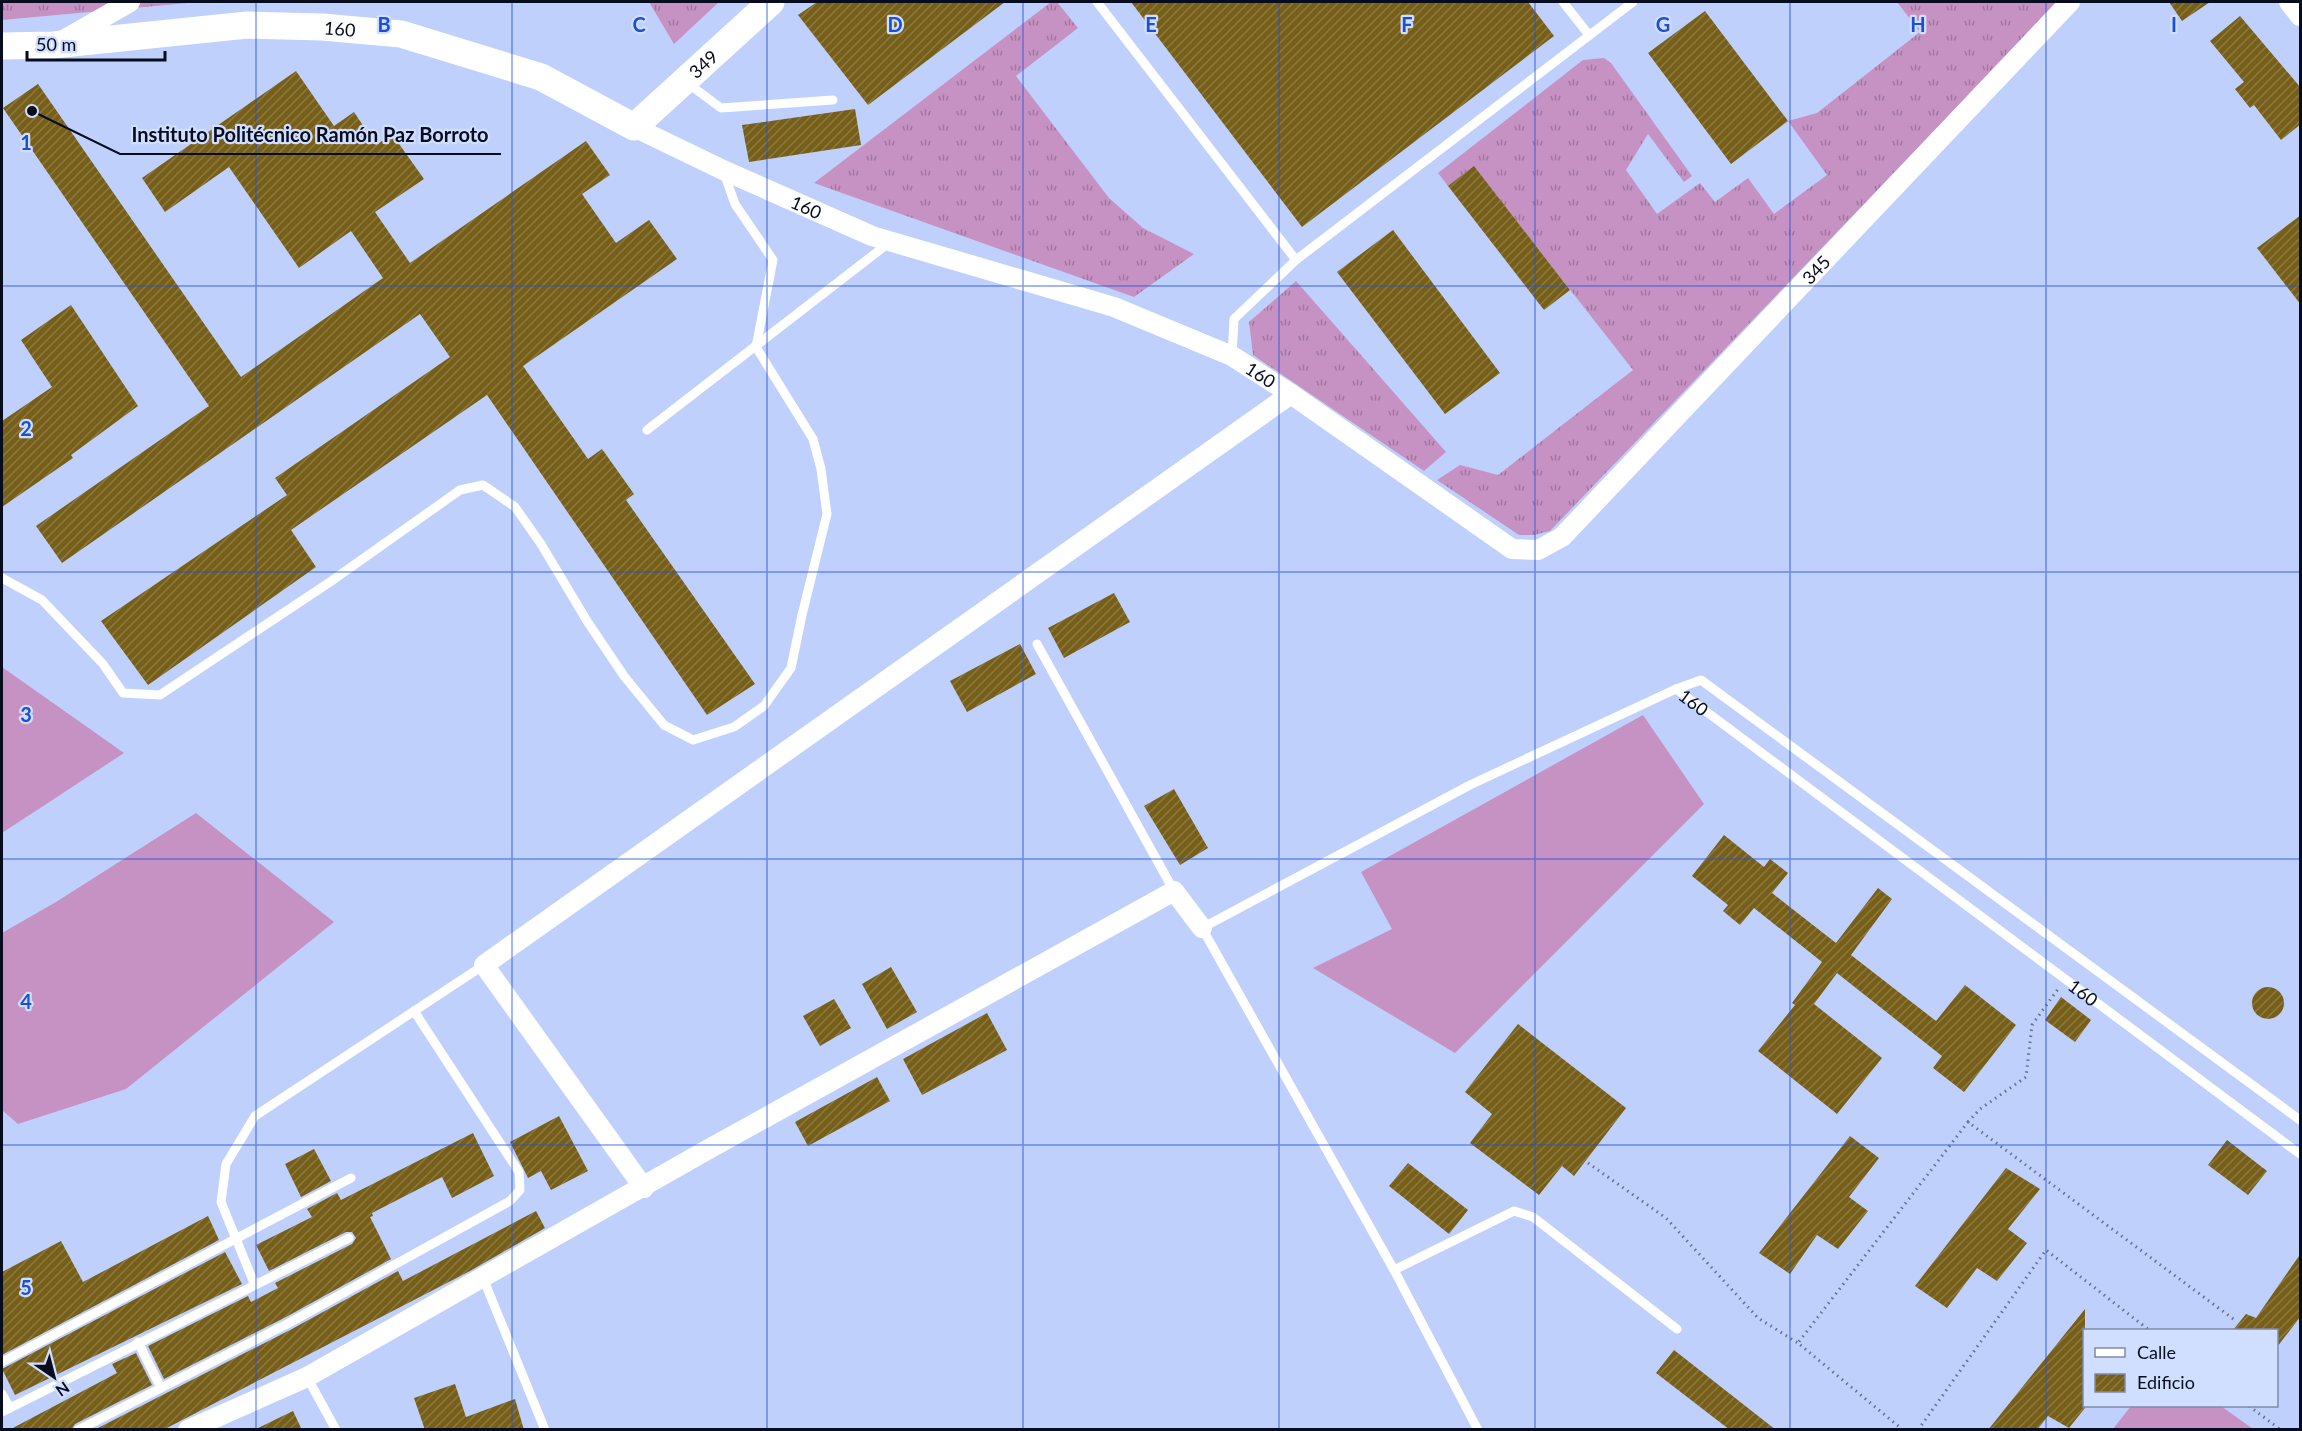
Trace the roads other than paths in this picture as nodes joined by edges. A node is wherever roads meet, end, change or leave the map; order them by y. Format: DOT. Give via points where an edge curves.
graph roads {
  1 [pos="130,2"];
  2 [pos="771,2"];
  3 [pos="1097,2"];
  4 [pos="1563,2"];
  5 [pos="1633,2"];
  6 [pos="2070,2"];
  7 [pos="2289,2"];
  8 [pos="2301,16"];
  9 [pos="1589,35"];
  10 [pos="53,45"];
  11 [pos="2,46"];
  12 [pos="685,81"];
  13 [pos="833,100"];
  14 [pos="634,127"];
  15 [pos="723,170"];
  16 [pos="890,242"];
  17 [pos="1296,260"];
  18 [pos="756,347"];
  19 [pos="1232,356"];
  20 [pos="1291,394"];
  21 [pos="647,430"];
  22 [pos="1562,537"];
  23 [pos="2,578"];
  24 [pos="1037,644"];
  25 [pos="1676,689"];
  26 [pos="1174,891"];
  27 [pos="1202,928"];
  28 [pos="484,965"];
  29 [pos="414,1011"];
  30 [pos="2301,1120"];
  31 [pos="2301,1154"];
  32 [pos="351,1178"];
  33 [pos="644,1188"];
  34 [pos="236,1238"];
  35 [pos="349,1238"];
  36 [pos="1394,1270"];
  37 [pos="483,1278"];
  38 [pos="254,1283"];
  39 [pos="1677,1329"];
  40 [pos="138,1342"];
  41 [pos="2,1362"];
  42 [pos="307,1377"];
  43 [pos="161,1388"];
  44 [pos="2,1394"];
  45 [pos="6,1410"];
  46 [pos="78,1430"];
  47 [pos="188,1430"];
  48 [pos="336,1430"];
  49 [pos="545,1430"];
  50 [pos="1478,1430"];
  1 -- 10 [label="street"];
  2 -- 12 [label="street, 349"];
  3 -- 17 [label="lane"];
  4 -- 9 [label="lane"];
  5 -- 9 [label="lane"];
  6 -- 22 [label="street, 345"];
  7 -- 8 [label="street"];
  9 -- 17 [label="lane"];
  10 -- 11 [label="street, 160"];
  10 -- 14 [label="street, 160" via="247,25 401,34 541,77"];
  12 -- 13 [label="lane" via="721,108"];
  12 -- 14 [label="street, 349"];
  14 -- 15 [label="street, 160"];
  15 -- 16 [label="street, 160"];
  15 -- 18 [label="lane" via="735,204 773,260"];
  16 -- 18 [label="lane"];
  16 -- 19 [label="street, 160" via="1114,307"];
  17 -- 19 [label="lane" via="1234,319"];
  18 -- 21 [label="lane"];
  18 -- 23 [label="lane" via="813,439 827,514 792,668 764,706 734,727 693,740 664,724 624,676 515,507 483,485 460,490 160,695 123,693 103,664 42,600"];
  19 -- 20 [label="street, 160"];
  20 -- 22 [label="street, 160" via="1512,549 1538,550"];
  20 -- 28 [label="street"];
  24 -- 26 [label="lane"];
  25 -- 27 [label="lane" via="1470,784"];
  25 -- 30 [label="lane, 160" via="1701,680"];
  25 -- 31 [label="lane, 160"];
  26 -- 27 [label="street"];
  26 -- 33 [label="street"];
  27 -- 36 [label="lane"];
  28 -- 29 [label="lane"];
  28 -- 33 [label="street"];
  29 -- 34 [label="lane" via="255,1116 226,1164 220,1202"];
  29 -- 43 [label="lane" via="519,1172 520,1190 510,1201 289,1323"];
  32 -- 34 [label="lane"];
  33 -- 37 [label="street"];
  34 -- 38 [label="lane"];
  34 -- 41 [label="lane"];
  35 -- 38 [label="lane"];
  36 -- 39 [label="lane" via="1514,1211 1533,1217"];
  36 -- 50 [label="lane"];
  37 -- 42 [label="street"];
  37 -- 49 [label="lane"];
  38 -- 40 [label="lane"];
  40 -- 43 [label="lane"];
  40 -- 45 [label="lane"];
  42 -- 47 [label="street"];
  42 -- 48 [label="lane"];
  43 -- 46 [label="lane"];
  44 -- 45 [label="lane"];
}
